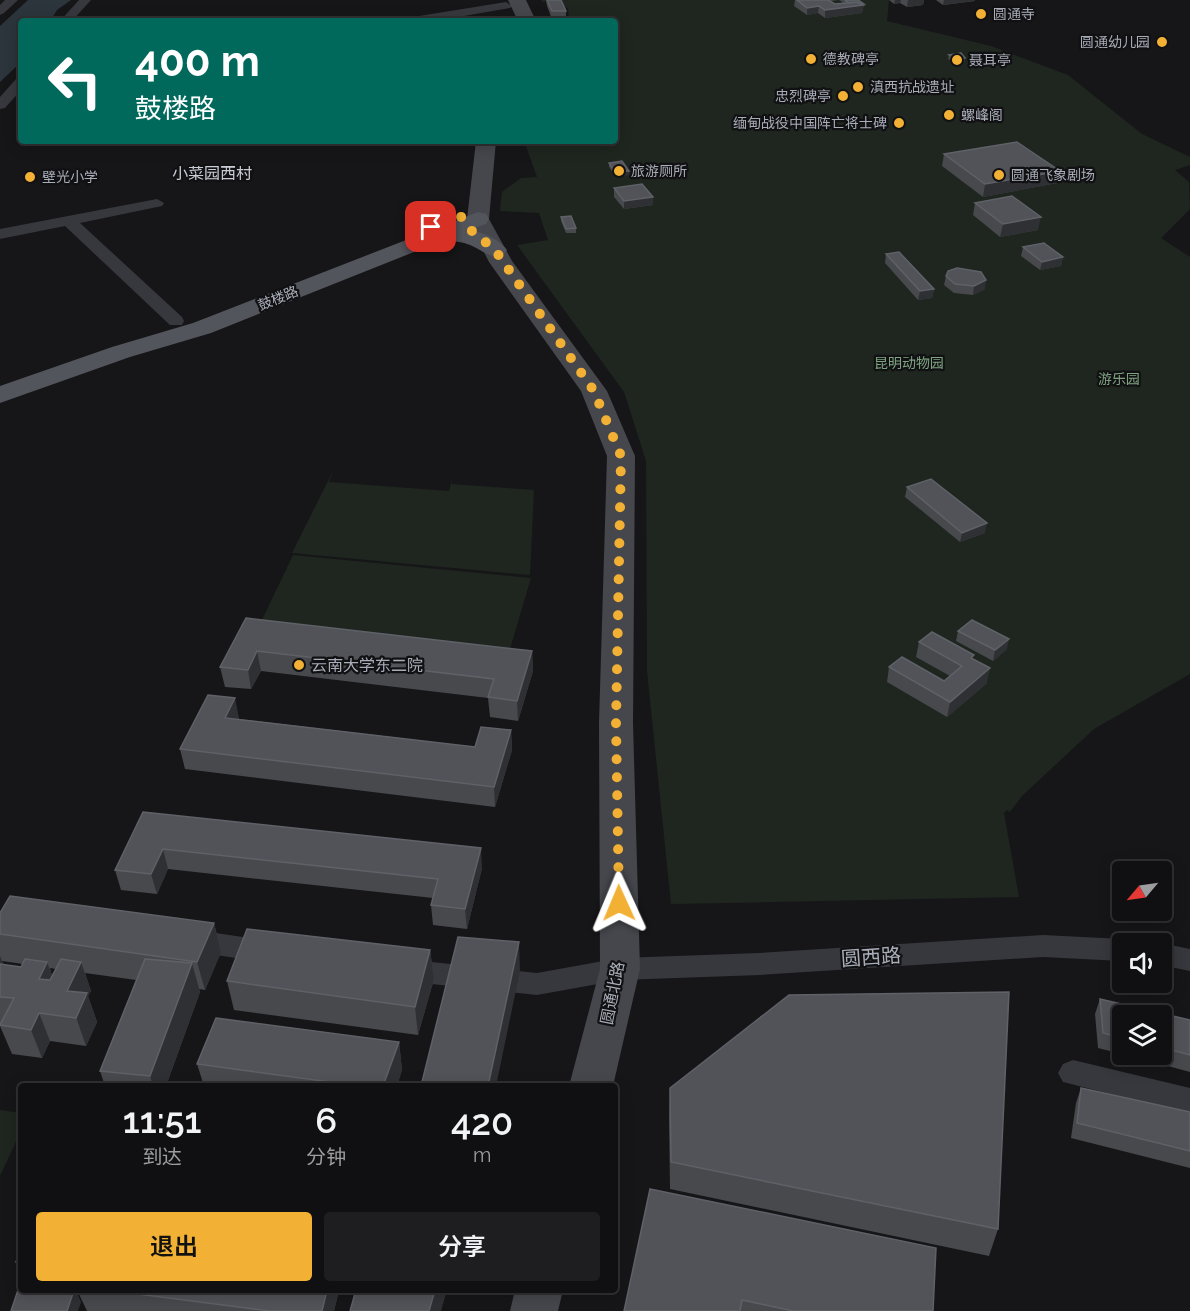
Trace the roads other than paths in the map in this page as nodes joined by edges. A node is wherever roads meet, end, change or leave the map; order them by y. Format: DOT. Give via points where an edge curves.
graph roads {
  1 [pos="12,0"];
  2 [pos="85,0"];
  3 [pos="509,7"];
  4 [pos="0,11"];
  5 [pos="69,18"];
  6 [pos="434,18"];
  7 [pos="523,18"];
  8 [pos="18,88"];
  9 [pos="0,105"];
  10 [pos="470,144"];
  11 [pos="485,144"];
  12 [pos="158,203"];
  13 [pos="68,220"];
  14 [pos="460,222"];
  15 [pos="0,234"];
  16 [pos="495,250"];
  17 [pos="176,321"];
  18 [pos="202,328"];
  19 [pos="0,385"];
  20 [pos="0,395"];
  21 [pos="0,406"];
  22 [pos="0,417"];
  23 [pos="164,937"];
  24 [pos="1112,949"];
  25 [pos="293,955"];
  26 [pos="1172,956"];
  27 [pos="1190,960"];
  28 [pos="375,966"];
  29 [pos="620,969"];
  30 [pos="1073,1073"];
  31 [pos="592,1083"];
  32 [pos="1190,1101"];
  33 [pos="538,1293"];
  34 [pos="534,1311"];
  1 -- 4 [label="street"];
  2 -- 5 [label="street"];
  3 -- 6 [label="street"];
  3 -- 7 [label="main road"];
  8 -- 9 [label="street"];
  10 -- 14 [label="main road"];
  11 -- 14 [label="main road"];
  12 -- 13 [label="street"];
  13 -- 15 [label="street"];
  13 -- 17 [label="street"];
  14 -- 16 [label="main road, 圆通北路"];
  14 -- 16 [label="main road, 鼓楼路" via="475,238"];
  14 -- 17 [label="main road, 鼓楼路" via="409,236"];
  14 -- 18 [label="main road, 鼓楼路"];
  16 -- 29 [label="main road, 圆通北路" via="594,391 621,456 616,723"];
  17 -- 19 [label="main road, 鼓楼路"];
  18 -- 20 [label="main road, 鼓楼路"];
  18 -- 21 [label="main road"];
  18 -- 22 [label="main road" via="156,354"];
  23 -- 25 [label="street"];
  24 -- 29 [label="street, 圆西路" via="1043,946"];
  26 -- 27 [label="street"];
  28 -- 29 [label="street, 圆西路" via="537,984"];
  29 -- 31 [label="main road, 圆通北路"];
  30 -- 32 [label="street"];
  33 -- 34 [label="main road"];
}
